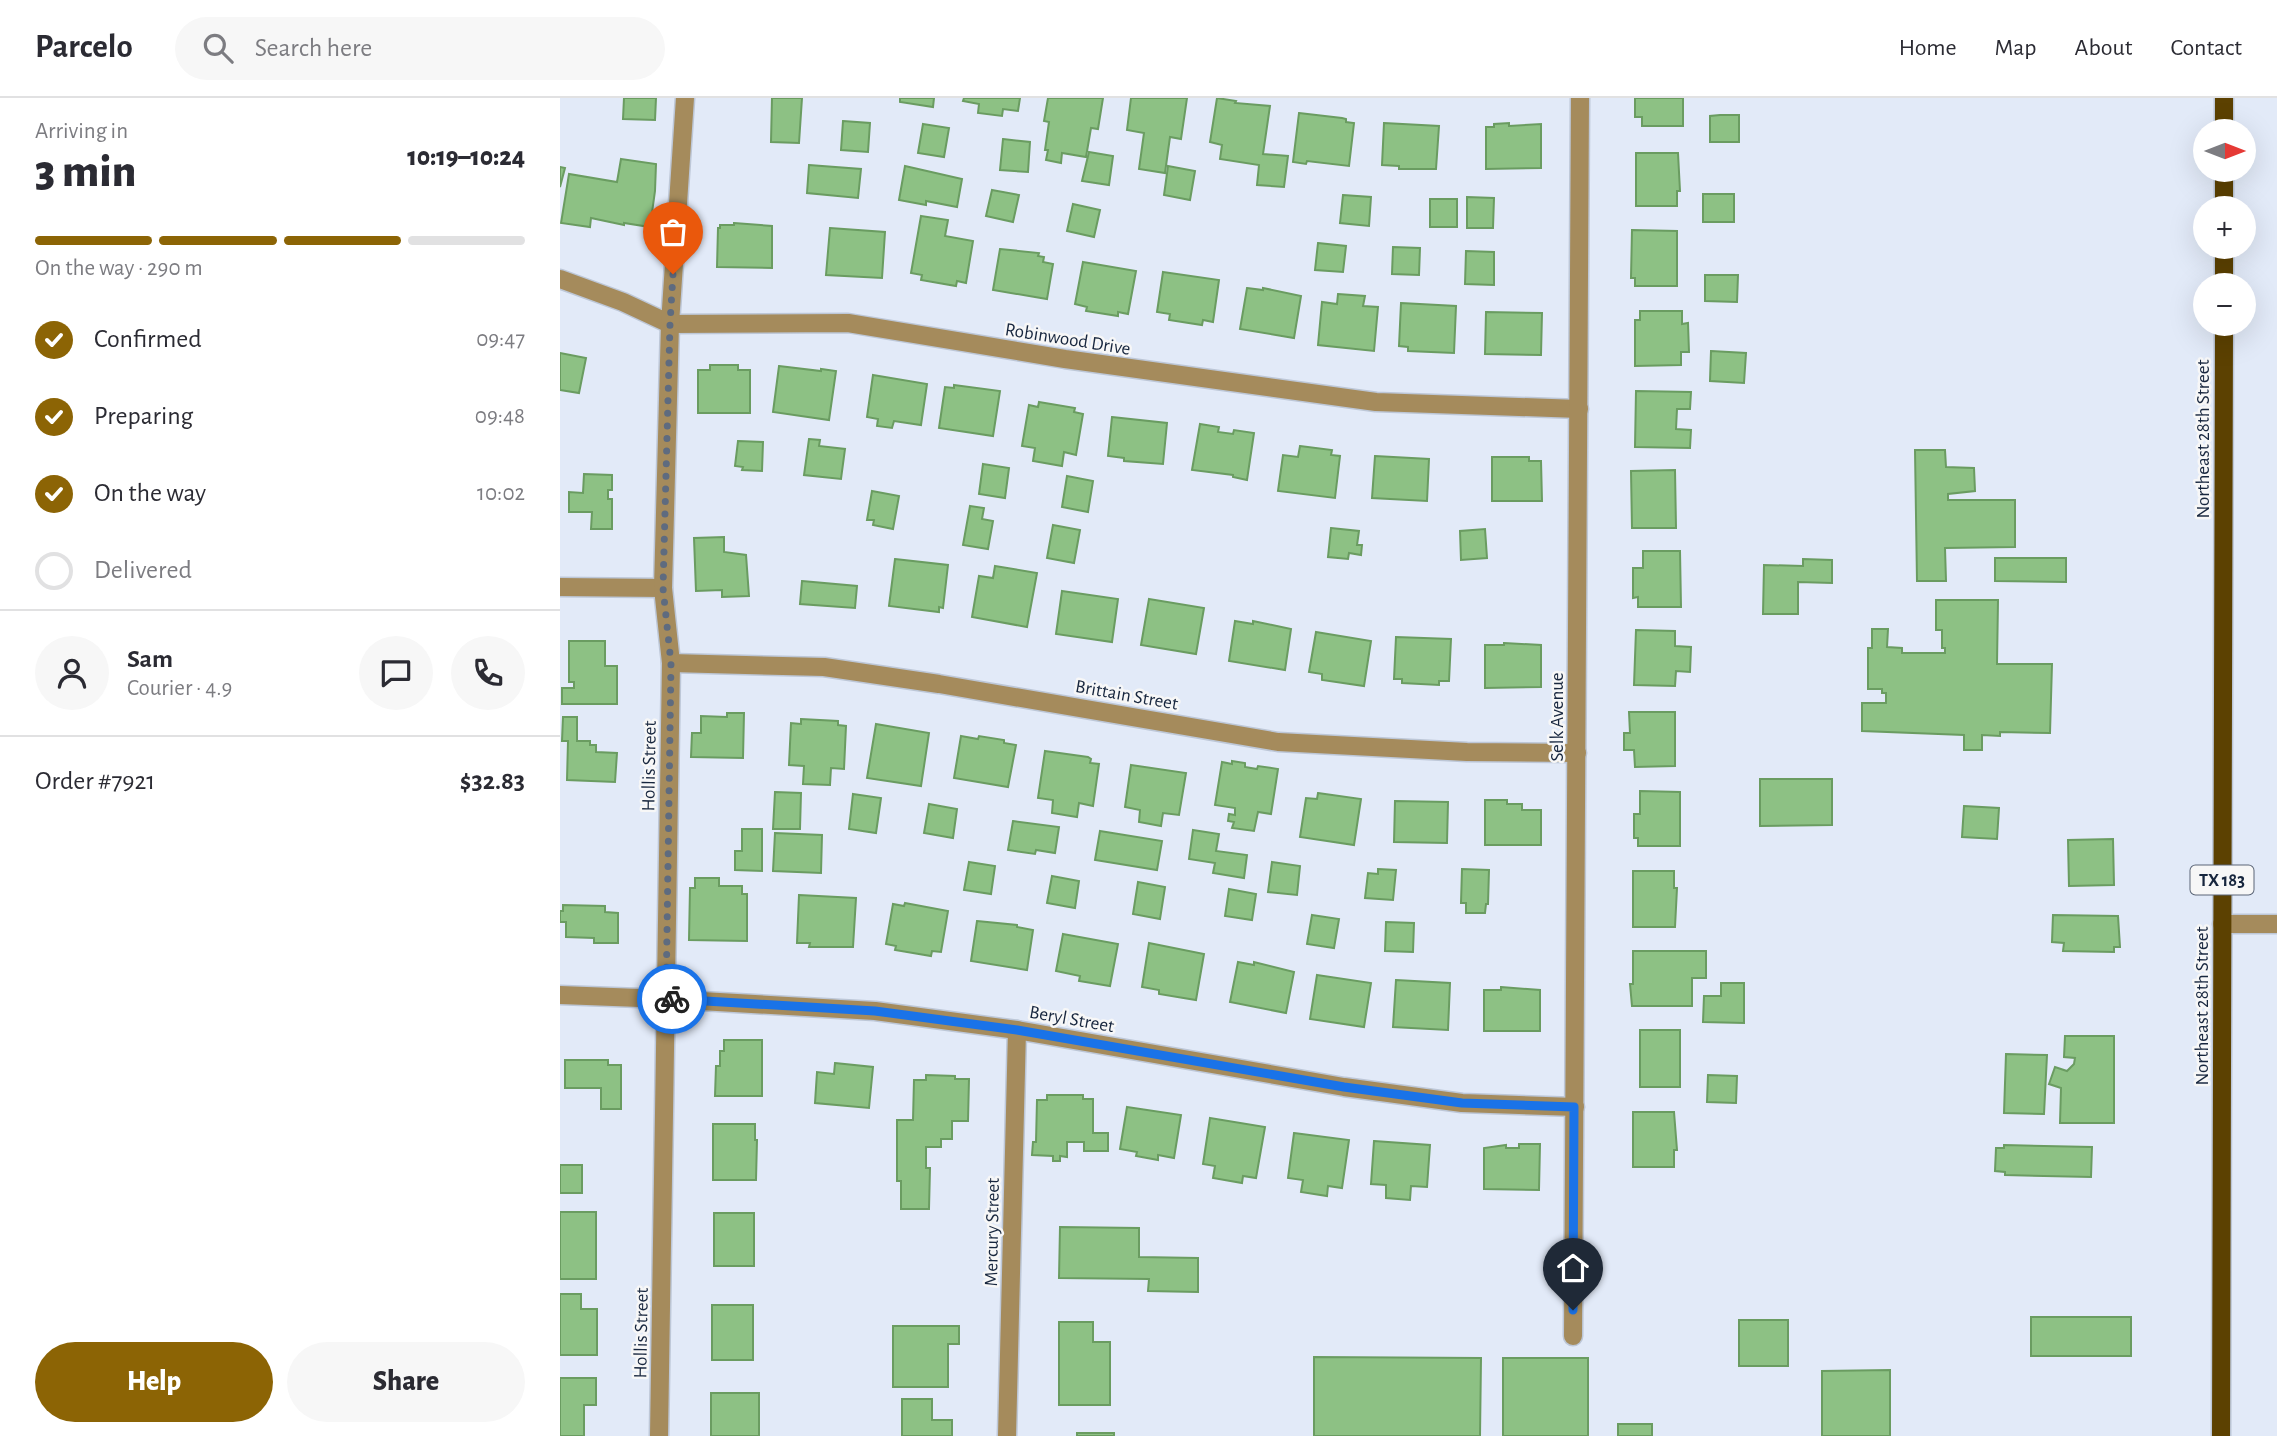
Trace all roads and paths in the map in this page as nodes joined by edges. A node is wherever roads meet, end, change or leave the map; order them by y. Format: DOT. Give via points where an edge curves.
graph roads {
  1 [pos="685,98"];
  2 [pos="1580,98"];
  3 [pos="2224,98"];
  4 [pos="2224,119"];
  5 [pos="560,279"];
  6 [pos="670,324"];
  7 [pos="2224,336"];
  8 [pos="1579,409"];
  9 [pos="560,587"];
  10 [pos="663,588"];
  11 [pos="671,663"];
  12 [pos="1577,753"];
  13 [pos="2222,924"];
  14 [pos="2277,924"];
  15 [pos="560,995"];
  16 [pos="666,999"];
  17 [pos="1017,1030"];
  18 [pos="1574,1107"];
  19 [pos="1573,1336"];
  20 [pos="659,1436"];
  21 [pos="1007,1436"];
  22 [pos="2221,1436"];
  1 -- 6 [label="street, Hollis Street"];
  2 -- 8 [label="street, Selk Avenue"];
  3 -- 4 [label="main road"];
  5 -- 6 [label="street, Robinwood Drive"];
  6 -- 8 [label="street, Robinwood Drive" via="848,323 1376,402"];
  6 -- 10 [label="street, Hollis Street"];
  7 -- 13 [label="main road, Northeast 28th Street / TX 183"];
  8 -- 12 [label="street, Selk Avenue"];
  9 -- 10 [label="street"];
  10 -- 11 [label="street, Hollis Street"];
  11 -- 12 [label="street, Brittain Street" via="824,667 1278,742"];
  11 -- 16 [label="street, Hollis Street"];
  12 -- 18 [label="street, Selk Avenue"];
  13 -- 14 [label="street"];
  13 -- 22 [label="main road, Northeast 28th Street / TX 183"];
  15 -- 16 [label="street, Beryl Street"];
  16 -- 17 [label="street, Beryl Street" via="875,1011"];
  16 -- 20 [label="street, Hollis Street"];
  17 -- 18 [label="street, Beryl Street" via="1356,1089 1462,1103"];
  17 -- 21 [label="street, Mercury Street"];
  18 -- 19 [label="street, Selk Avenue"];
}
